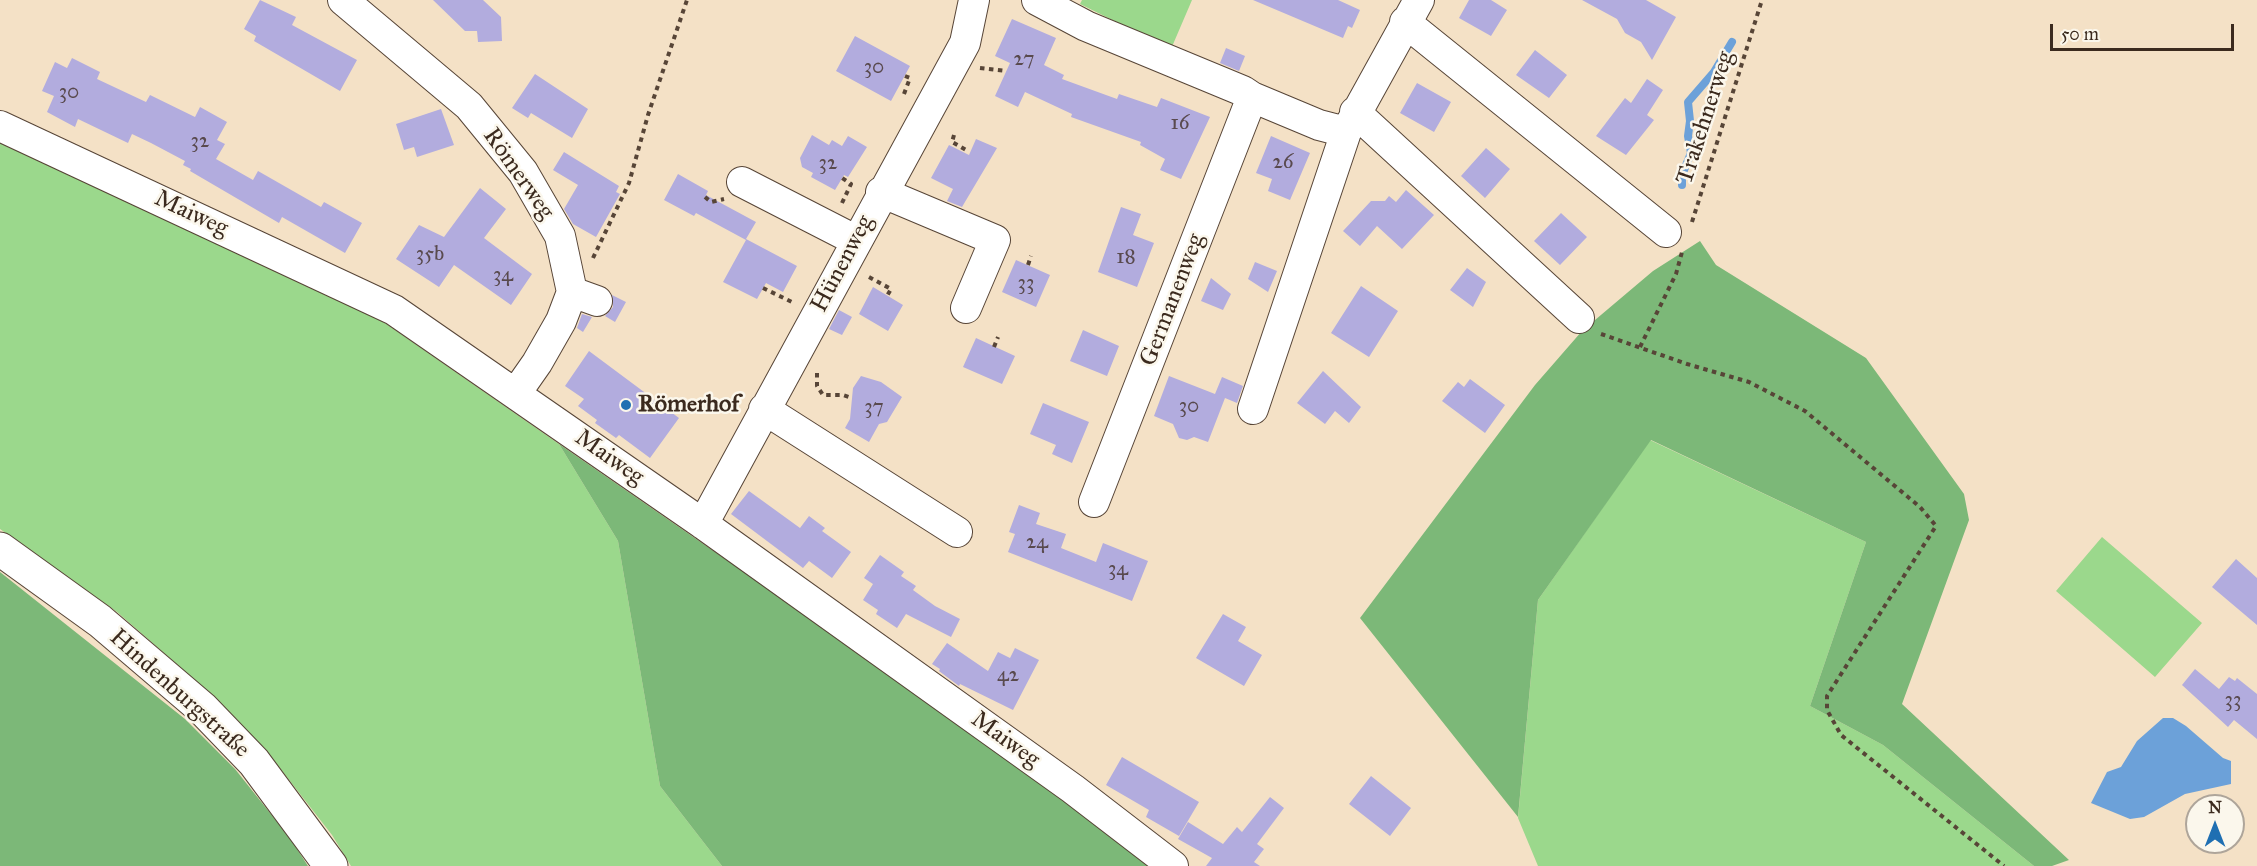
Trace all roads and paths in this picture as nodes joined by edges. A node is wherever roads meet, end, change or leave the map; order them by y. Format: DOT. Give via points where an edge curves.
graph roads {
  1 [pos="343,0"];
  2 [pos="687,0"];
  3 [pos="974,0"];
  4 [pos="1037,0"];
  5 [pos="1762,0"];
  6 [pos="1412,11"];
  7 [pos="973,66"];
  8 [pos="1006,71"];
  9 [pos="1252,98"];
  10 [pos="1351,122"];
  11 [pos="0,126"];
  12 [pos="954,135"];
  13 [pos="964,153"];
  14 [pos="742,182"];
  15 [pos="881,192"];
  16 [pos="1680,235"];
  17 [pos="858,241"];
  18 [pos="1031,256"];
  19 [pos="1028,265"];
  20 [pos="763,288"];
  21 [pos="574,303"];
  22 [pos="966,308"];
  23 [pos="816,314"];
  24 [pos="1579,318"];
  25 [pos="998,337"];
  26 [pos="994,346"];
  27 [pos="1640,346"];
  28 [pos="797,348"];
  29 [pos="516,393"];
  30 [pos="852,398"];
  31 [pos="764,409"];
  32 [pos="1253,409"];
  33 [pos="1094,502"];
  34 [pos="703,524"];
  35 [pos="957,532"];
  36 [pos="0,549"];
  37 [pos="331,866"];
  38 [pos="1173,866"];
  39 [pos="2004,866"];
  1 -- 21 [label="street, Römerweg" via="469,106 517,164 560,236"];
  2 -- 21 [label="path" via="629,183"];
  3 -- 15 [label="street, Hünenweg" via="964,43"];
  4 -- 9 [label="street" via="1086,26"];
  5 -- 16 [label="path, Trakehnerweg"];
  6 -- 10 [label="street"];
  6 -- 16 [label="street"];
  7 -- 8 [label="path"];
  9 -- 10 [label="street" via="1319,125"];
  9 -- 33 [label="street, Germanenweg"];
  10 -- 24 [label="street"];
  10 -- 32 [label="street"];
  11 -- 29 [label="street, Maiweg" via="394,310"];
  12 -- 13 [label="path" via="952,142 966,150"];
  14 -- 17 [label="street"];
  15 -- 17 [label="street, Hünenweg"];
  15 -- 22 [label="street" via="995,240"];
  16 -- 27 [label="path, Trakehnerweg" via="1676,274"];
  17 -- 23 [label="street, Hünenweg"];
  18 -- 19 [label="path"];
  20 -- 23 [label="path"];
  21 -- 29 [label="street"];
  23 -- 28 [label="street, Hünenweg"];
  24 -- 27 [label="path" via="1589,330"];
  25 -- 26 [label="path"];
  27 -- 39 [label="path" via="1749,382 1804,411 1920,507 1936,526 1827,696 1827,710 1840,735"];
  28 -- 30 [label="path" via="819,362 817,386 824,395"];
  28 -- 31 [label="street, Hünenweg"];
  29 -- 34 [label="street, Maiweg"];
  31 -- 34 [label="street, Hünenweg"];
  31 -- 35 [label="street"];
  34 -- 38 [label="street, Maiweg" via="1073,789"];
  36 -- 37 [label="main road, Hindenburgstraße" via="100,621 202,708 254,762"];
}
